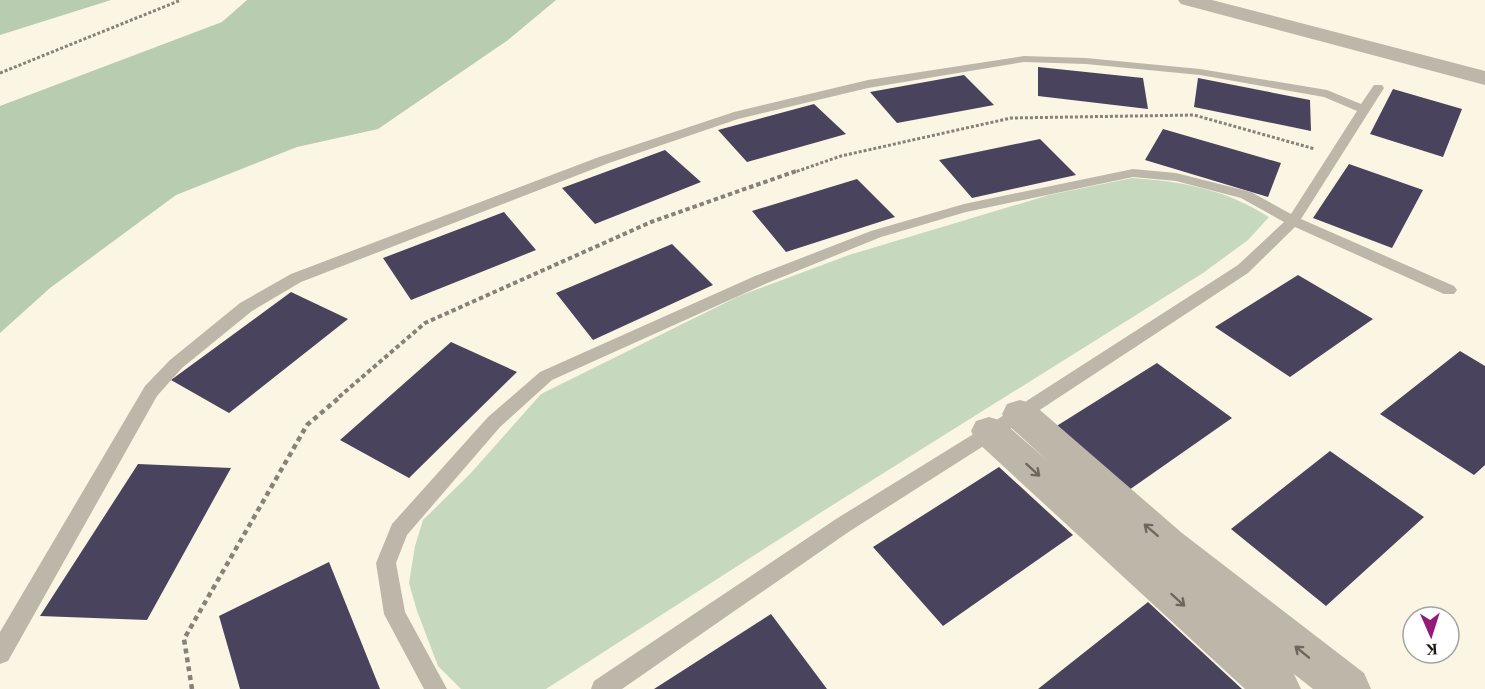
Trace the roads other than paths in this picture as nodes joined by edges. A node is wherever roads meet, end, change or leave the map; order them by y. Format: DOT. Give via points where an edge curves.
graph roads {
  1 [pos="1188,0"];
  2 [pos="1485,78"];
  3 [pos="1378,88"];
  4 [pos="1364,110"];
  5 [pos="1293,221"];
  6 [pos="1449,290"];
  7 [pos="1005,423"];
  8 [pos="0,653"];
  9 [pos="436,689"];
  10 [pos="602,689"];
  11 [pos="1278,689"];
  12 [pos="1348,689"];
  1 -- 2 [label="street"];
  3 -- 4 [label="lane"];
  4 -- 5 [label="lane"];
  4 -- 8 [label="lane" via="1327,94 1200,72 1023,59 868,84 734,116 604,160 296,278 246,307 176,364 151,391"];
  5 -- 6 [label="lane"];
  5 -- 7 [label="lane" via="1243,268"];
  5 -- 9 [label="lane" via="1246,195 1176,177 1133,173 964,208 876,234 760,280 546,376 495,422 399,530 386,563 395,614"];
  7 -- 10 [label="lane" via="843,525"];
  7 -- 11 [label="street, one-way"];
  12 -- 7 [label="street, one-way" via="1168,545"];
}
